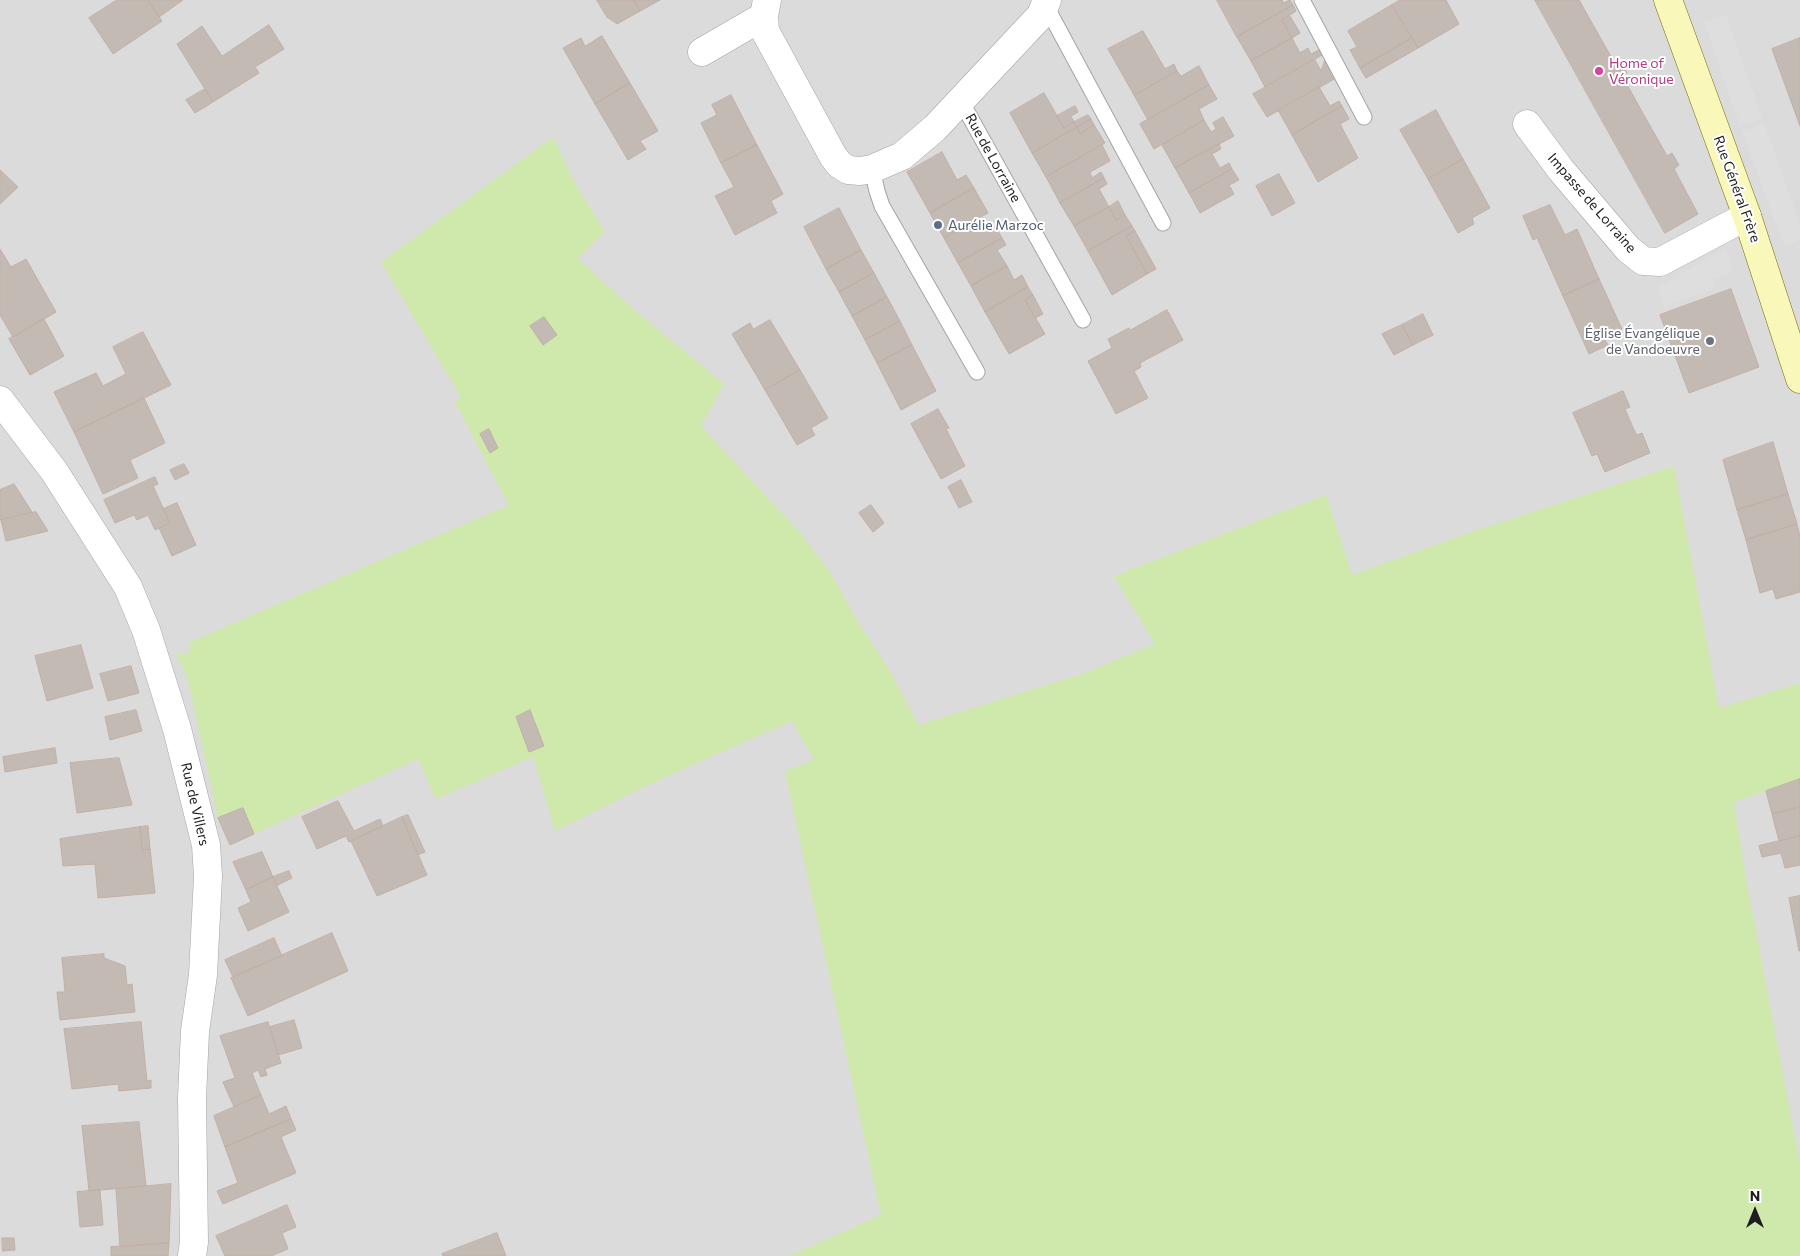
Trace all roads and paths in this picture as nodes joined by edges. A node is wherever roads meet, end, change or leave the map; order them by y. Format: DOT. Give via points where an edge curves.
graph roads {
  1 [pos="1302,0"];
  2 [pos="1668,0"];
  3 [pos="1047,3"];
  4 [pos="766,8"];
  5 [pos="702,52"];
  6 [pos="961,101"];
  7 [pos="1364,117"];
  8 [pos="1527,124"];
  9 [pos="872,169"];
  10 [pos="1747,216"];
  11 [pos="1163,223"];
  12 [pos="1082,320"];
  13 [pos="977,372"];
  14 [pos="1800,379"];
  15 [pos="0,400"];
  16 [pos="192,1256"];
  1 -- 7 [label="lane"];
  2 -- 10 [label="street, Rue Général Frère"];
  3 -- 6 [label="street, Rue de Lorraine" via="1041,15"];
  3 -- 11 [label="lane, Rue de Lorraine"];
  4 -- 5 [label="street, Rue de Lorraine"];
  4 -- 9 [label="street, Rue de Lorraine" via="765,31 833,156 848,170"];
  6 -- 9 [label="street, Rue de Lorraine" via="902,156"];
  6 -- 12 [label="lane, Rue de Lorraine"];
  8 -- 10 [label="street, Impasse de Lorraine" via="1622,242 1643,261 1660,262"];
  9 -- 13 [label="lane" via="882,206"];
  10 -- 14 [label="street, Rue Général Frère"];
  15 -- 16 [label="street, Rue de Villers" via="54,470 128,587 146,630 178,729 206,845 208,876 203,975 195,1032 192,1098"];
}
